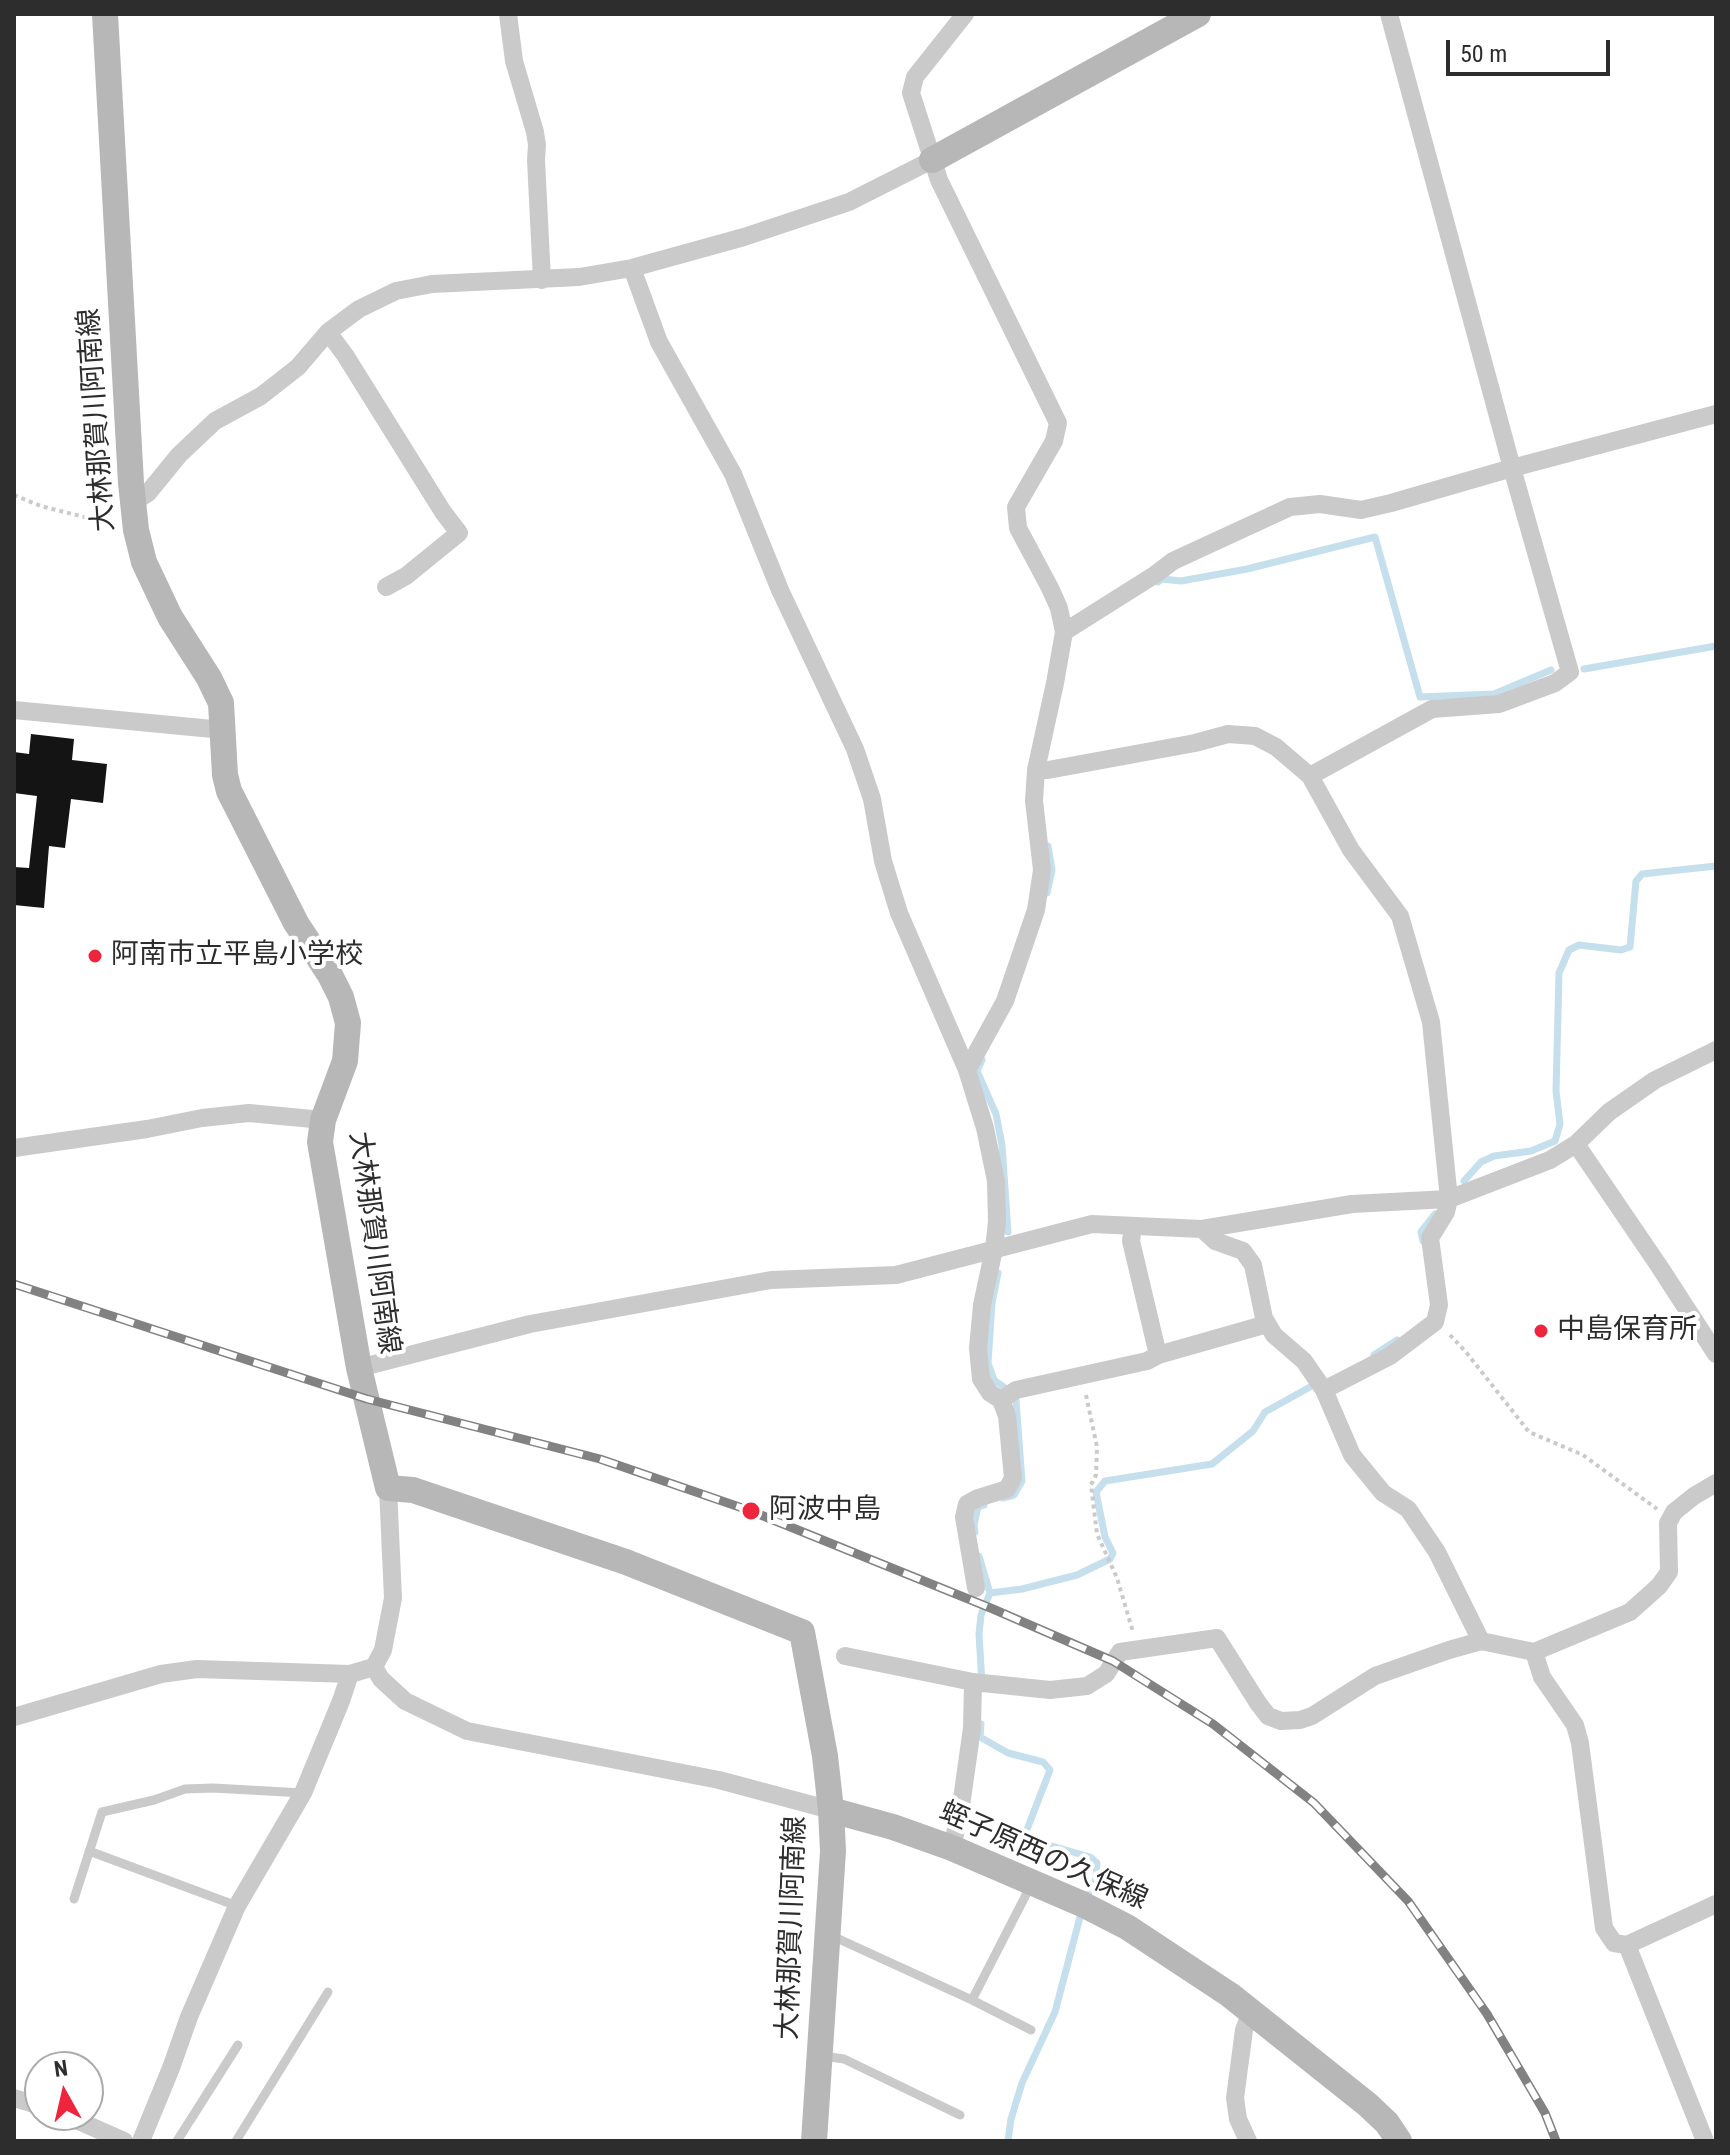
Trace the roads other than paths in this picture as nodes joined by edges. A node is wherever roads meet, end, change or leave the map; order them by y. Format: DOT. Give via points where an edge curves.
graph roads {
  1 [pos="105,14"];
  2 [pos="508,14"];
  3 [pos="965,14"];
  4 [pos="1198,14"];
  5 [pos="1389,14"];
  6 [pos="932,160"];
  7 [pos="632,268"];
  8 [pos="542,280"];
  9 [pos="328,332"];
  10 [pos="1716,414"];
  11 [pos="1512,468"];
  12 [pos="132,503"];
  13 [pos="386,587"];
  14 [pos="1064,632"];
  15 [pos="14,710"];
  16 [pos="223,730"];
  17 [pos="1041,770"];
  18 [pos="1310,776"];
  19 [pos="1716,1050"];
  20 [pos="967,1070"];
  21 [pos="323,1120"];
  22 [pos="1576,1144"];
  23 [pos="14,1148"];
  24 [pos="1449,1199"];
  25 [pos="1133,1226"];
  26 [pos="1202,1229"];
  27 [pos="994,1249"];
  28 [pos="1267,1324"];
  29 [pos="1716,1354"];
  30 [pos="1158,1355"];
  31 [pos="359,1368"];
  32 [pos="1324,1390"];
  33 [pos="1008,1396"];
  34 [pos="1716,1483"];
  35 [pos="388,1488"];
  36 [pos="976,1588"];
  37 [pos="1481,1641"];
  38 [pos="1534,1652"];
  39 [pos="845,1656"];
  40 [pos="374,1667"];
  41 [pos="350,1674"];
  42 [pos="979,1683"];
  43 [pos="14,1717"];
  44 [pos="303,1793"];
  45 [pos="831,1810"];
  46 [pos="952,1848"];
  47 [pos="89,1851"];
  48 [pos="1032,1883"];
  49 [pos="74,1899"];
  50 [pos="1716,1904"];
  51 [pos="237,1906"];
  52 [pos="827,1933"];
  53 [pos="1627,1945"];
  54 [pos="328,1992"];
  55 [pos="972,2000"];
  56 [pos="1251,2012"];
  57 [pos="1031,2030"];
  58 [pos="238,2045"];
  59 [pos="820,2056"];
  60 [pos="960,2115"];
  61 [pos="101,2131"];
  62 [pos="124,2141"];
  63 [pos="141,2141"];
  64 [pos="177,2141"];
  65 [pos="236,2141"];
  66 [pos="814,2141"];
  67 [pos="1248,2141"];
  68 [pos="1399,2141"];
  69 [pos="1705,2141"];
  1 -- 12 [label="main road, 大林那賀川阿南線"];
  2 -- 8 [label="street" via="514,61 537,145"];
  3 -- 6 [label="street" via="915,77 911,93"];
  4 -- 6 [label="main road"];
  5 -- 11 [label="street"];
  6 -- 7 [label="street" via="849,202"];
  6 -- 14 [label="street" via="1058,423 1054,441 1016,507 1018,528 1059,608"];
  7 -- 8 [label="street"];
  7 -- 20 [label="street" via="659,342 733,474 780,590 855,749 899,913"];
  8 -- 9 [label="street" via="432,284 396,291"];
  9 -- 12 [label="street" via="298,367 261,396 215,421 148,493"];
  9 -- 13 [label="street" via="459,533"];
  10 -- 11 [label="street"];
  11 -- 14 [label="street" via="1361,510 1320,504 1290,507 1173,561"];
  11 -- 18 [label="street" via="1570,672 1499,704 1432,709"];
  12 -- 16 [label="main road, 大林那賀川阿南線" via="144,562 215,690"];
  14 -- 17 [label="street"];
  15 -- 16 [label="street"];
  16 -- 21 [label="main road, 大林那賀川阿南線" via="229,791 296,923 336,986 348,1023 345,1061"];
  17 -- 18 [label="street" via="1228,734 1255,736"];
  17 -- 20 [label="street" via="1034,801 1042,870 1036,910 1005,1001"];
  18 -- 24 [label="street" via="1351,850 1400,916 1431,1022"];
  19 -- 22 [label="street" via="1655,1080 1609,1112"];
  20 -- 27 [label="street" via="996,1181"];
  21 -- 23 [label="street" via="249,1113"];
  21 -- 31 [label="main road, 大林那賀川阿南線" via="320,1142"];
  22 -- 24 [label="street" via="1550,1160"];
  22 -- 29 [label="street"];
  24 -- 26 [label="street" via="1352,1204"];
  24 -- 32 [label="street" via="1430,1238 1439,1305 1435,1322 1390,1356"];
  25 -- 26 [label="street"];
  25 -- 27 [label="street" via="1092,1224"];
  25 -- 30 [label="street" via="1131,1241"];
  26 -- 28 [label="street" via="1215,1241 1243,1251 1253,1265"];
  27 -- 31 [label="street" via="896,1275 771,1280 530,1324"];
  27 -- 33 [label="street" via="978,1348 981,1379 990,1393"];
  28 -- 30 [label="street"];
  28 -- 32 [label="street"];
  30 -- 33 [label="street"];
  31 -- 35 [label="main road, 大林那賀川阿南線"];
  32 -- 37 [label="street" via="1352,1455 1383,1493 1408,1509 1437,1552"];
  33 -- 36 [label="street" via="1013,1478 1007,1489 967,1504 964,1517"];
  34 -- 38 [label="street" via="1674,1512 1668,1523 1669,1572 1659,1586 1630,1612"];
  35 -- 40 [label="street" via="393,1598 383,1650"];
  35 -- 45 [label="main road, 大林那賀川阿南線" via="413,1490 626,1562 802,1632"];
  37 -- 38 [label="street"];
  37 -- 42 [label="street" via="1375,1676 1300,1720 1268,1716 1217,1638 1120,1652 1106,1674 1087,1686 1050,1690"];
  38 -- 53 [label="street" via="1542,1677 1575,1725 1604,1928 1614,1943"];
  39 -- 42 [label="street"];
  40 -- 41 [label="street"];
  40 -- 45 [label="street" via="405,1701 467,1731 719,1780"];
  41 -- 43 [label="street" via="197,1669 161,1674"];
  41 -- 44 [label="street"];
  42 -- 46 [label="street"];
  44 -- 47 [label="lane" via="185,1789 102,1812"];
  44 -- 51 [label="street"];
  45 -- 46 [label="main road, 蛭子原西の久保線"];
  45 -- 52 [label="main road, 大林那賀川阿南線"];
  46 -- 48 [label="main road, 蛭子原西の久保線"];
  47 -- 49 [label="lane"];
  47 -- 51 [label="lane"];
  48 -- 55 [label="lane"];
  48 -- 56 [label="main road, 蛭子原西の久保線" via="1127,1927"];
  50 -- 53 [label="street"];
  51 -- 63 [label="street"];
  52 -- 55 [label="lane"];
  52 -- 59 [label="main road, 大林那賀川阿南線"];
  53 -- 69 [label="street"];
  54 -- 65 [label="lane"];
  55 -- 57 [label="lane"];
  56 -- 67 [label="street" via="1235,2098"];
  56 -- 68 [label="main road, 蛭子原西の久保線" via="1368,2105"];
  58 -- 64 [label="lane"];
  59 -- 60 [label="lane" via="844,2059"];
  59 -- 66 [label="main road, 大林那賀川阿南線"];
  61 -- 62 [label="street"];
}
